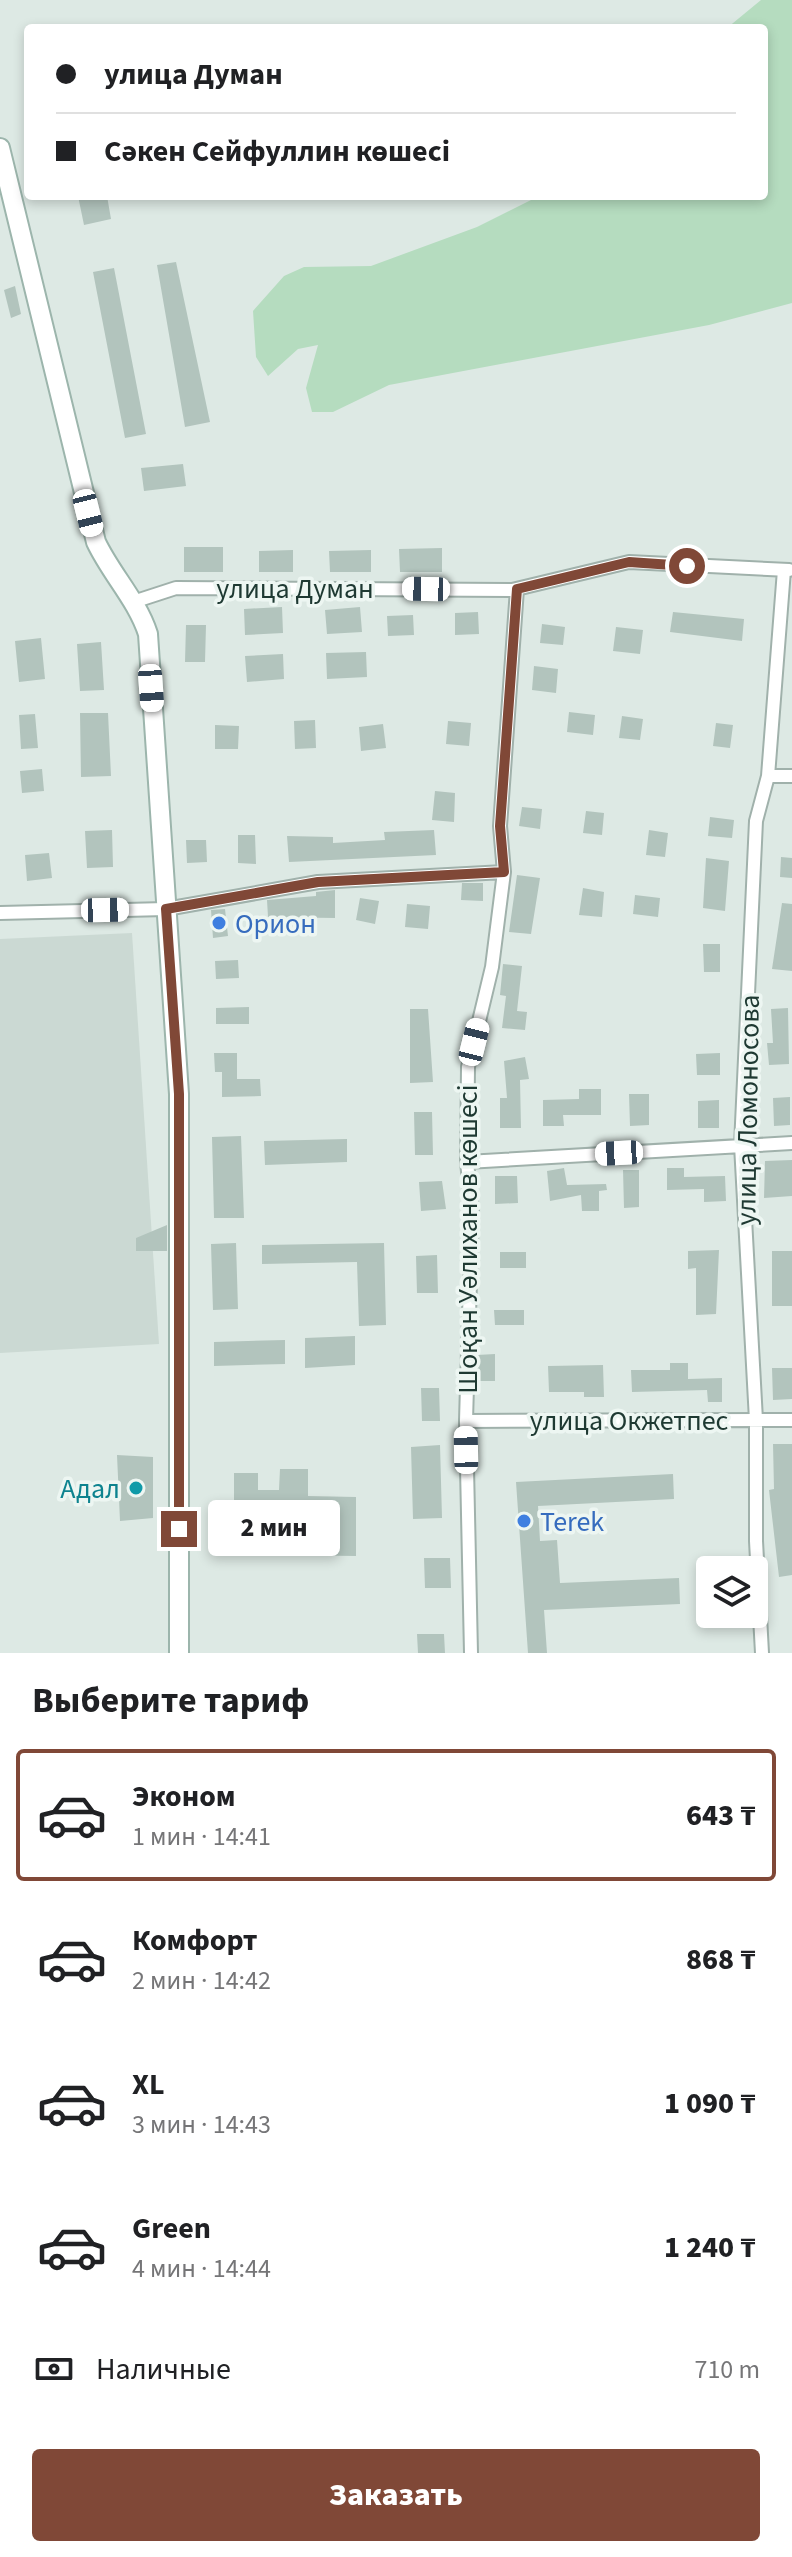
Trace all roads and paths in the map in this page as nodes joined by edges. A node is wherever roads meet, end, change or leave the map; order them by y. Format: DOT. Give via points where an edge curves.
graph roads {
  1 [pos="0,148"];
  2 [pos="3,176"];
  3 [pos="788,570"];
  4 [pos="517,589"];
  5 [pos="133,602"];
  6 [pos="768,776"];
  7 [pos="792,776"];
  8 [pos="504,872"];
  9 [pos="166,909"];
  10 [pos="0,913"];
  11 [pos="792,1143"];
  12 [pos="741,1145"];
  13 [pos="467,1162"];
  14 [pos="756,1420"];
  15 [pos="792,1420"];
  16 [pos="466,1421"];
  17 [pos="179,1653"];
  18 [pos="471,1653"];
  19 [pos="762,1653"];
  1 -- 2 [label="street"];
  2 -- 5 [label="street" via="96,542"];
  3 -- 4 [label="street, улица Думан" via="629,562"];
  3 -- 6 [label="street, улица Ломоносова"];
  4 -- 5 [label="street, улица Думан" via="176,588"];
  4 -- 8 [label="street, Шоқан Уәлиханов көшесі" via="500,826"];
  5 -- 9 [label="street" via="148,634"];
  6 -- 7 [label="street"];
  6 -- 12 [label="street, улица Ломоносова" via="756,821"];
  8 -- 9 [label="street" via="318,882"];
  8 -- 13 [label="street, Шоқан Уәлиханов көшесі" via="492,967 468,1067"];
  9 -- 10 [label="street"];
  9 -- 17 [label="street" via="179,1094"];
  11 -- 12 [label="street"];
  12 -- 13 [label="street"];
  12 -- 14 [label="street, улица Ломоносова"];
  13 -- 16 [label="street, Шоқан Уәлиханов көшесі" via="472,1210"];
  14 -- 15 [label="street, улица Окжетпес"];
  14 -- 16 [label="street, улица Окжетпес"];
  14 -- 19 [label="street, улица Ломоносова"];
  16 -- 18 [label="street, Шоқан Уәлиханов көшесі"];
}
